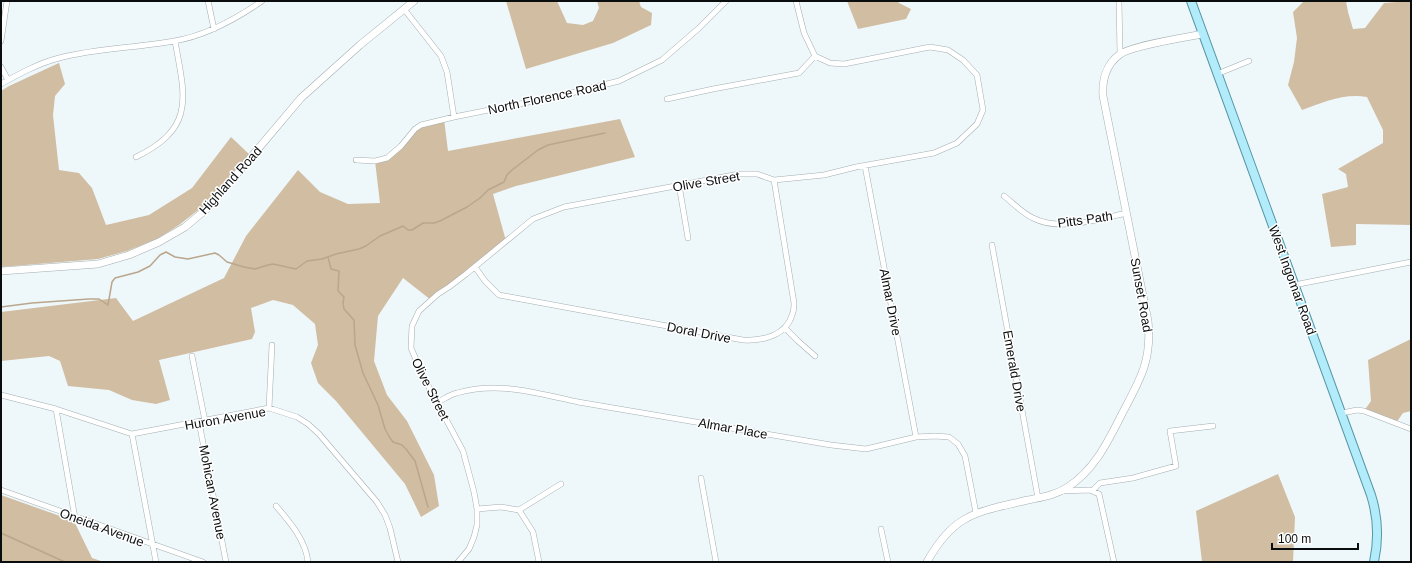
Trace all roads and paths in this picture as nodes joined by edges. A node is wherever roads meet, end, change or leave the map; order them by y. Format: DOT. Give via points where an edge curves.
graph roads {
  1 [pos="7,1"];
  2 [pos="208,1"];
  3 [pos="262,1"];
  4 [pos="414,1"];
  5 [pos="726,1"];
  6 [pos="796,1"];
  7 [pos="1119,1"];
  8 [pos="1191,1"];
  9 [pos="404,9"];
  10 [pos="214,29"];
  11 [pos="1203,34"];
  12 [pos="1,41"];
  13 [pos="175,41"];
  14 [pos="1120,54"];
  15 [pos="815,56"];
  16 [pos="1249,61"];
  17 [pos="1,67"];
  18 [pos="1218,74"];
  19 [pos="8,80"];
  20 [pos="1,84"];
  21 [pos="667,99"];
  22 [pos="454,117"];
  23 [pos="136,157"];
  24 [pos="356,160"];
  25 [pos="865,166"];
  26 [pos="774,180"];
  27 [pos="679,185"];
  28 [pos="1004,196"];
  29 [pos="1126,213"];
  30 [pos="688,238"];
  31 [pos="992,245"];
  32 [pos="1411,262"];
  33 [pos="474,267"];
  34 [pos="1,271"];
  35 [pos="1294,285"];
  36 [pos="785,328"];
  37 [pos="272,345"];
  38 [pos="192,356"];
  39 [pos="815,356"];
  40 [pos="1,395"];
  41 [pos="438,402"];
  42 [pos="56,408"];
  43 [pos="269,408"];
  44 [pos="1342,413"];
  45 [pos="202,422"];
  46 [pos="1213,426"];
  47 [pos="1411,429"];
  48 [pos="132,434"];
  49 [pos="916,437"];
  50 [pos="701,478"];
  51 [pos="561,484"];
  52 [pos="1,490"];
  53 [pos="1093,490"];
  54 [pos="1061,491"];
  55 [pos="1038,498"];
  56 [pos="276,506"];
  57 [pos="477,509"];
  58 [pos="519,510"];
  59 [pos="976,513"];
  60 [pos="75,518"];
  61 [pos="881,529"];
  62 [pos="152,545"];
  63 [pos="156,562"];
  64 [pos="203,562"];
  65 [pos="226,562"];
  66 [pos="308,562"];
  67 [pos="398,562"];
  68 [pos="458,562"];
  69 [pos="539,562"];
  70 [pos="716,562"];
  71 [pos="888,562"];
  72 [pos="927,562"];
  73 [pos="1114,562"];
  74 [pos="1374,562"];
  1 -- 12 [label="street"];
  2 -- 10 [label="street"];
  3 -- 10 [label="street"];
  4 -- 9 [label="street, Highland Road"];
  5 -- 22 [label="street, North Florence Road" via="662,60 619,81 560,96"];
  6 -- 15 [label="street" via="804,33"];
  7 -- 14 [label="street"];
  8 -- 11 [label="main road, West Ingomar Road"];
  9 -- 22 [label="street" via="441,56 447,72"];
  9 -- 34 [label="street, Highland Road" via="302,98 210,207 185,227 129,255 98,264"];
  10 -- 13 [label="street"];
  11 -- 14 [label="street" via="1136,48"];
  11 -- 18 [label="main road, West Ingomar Road"];
  13 -- 19 [label="street" via="71,55 46,62"];
  13 -- 23 [label="street" via="184,96 180,116 169,136"];
  14 -- 29 [label="street, Sunset Road" via="1107,70 1103,88"];
  15 -- 21 [label="street" via="798,73"];
  15 -- 25 [label="street, Olive Street" via="830,63 844,64 930,46 948,50 963,60 976,75 983,110 977,124 957,143 934,153"];
  16 -- 18 [label="street"];
  17 -- 19 [label="street"];
  18 -- 35 [label="main road, West Ingomar Road"];
  19 -- 20 [label="street"];
  22 -- 24 [label="street, North Florence Road" via="415,128 401,146 387,158 375,161"];
  25 -- 26 [label="street, Olive Street" via="824,175"];
  25 -- 49 [label="street, Almar Drive"];
  26 -- 27 [label="street, Olive Street" via="757,174 739,174"];
  26 -- 36 [label="street" via="794,303 792,316"];
  27 -- 30 [label="street"];
  27 -- 33 [label="street, Olive Street" via="564,207 533,219"];
  28 -- 29 [label="street, Pitts Path" via="1028,216 1048,224 1072,224"];
  29 -- 54 [label="street, Sunset Road" via="1148,321 1149,343 1146,364 1138,385 1099,457 1079,478"];
  31 -- 55 [label="street, Emerald Drive"];
  32 -- 35 [label="street"];
  33 -- 36 [label="street, Doral Drive" via="500,295 743,340 757,341"];
  33 -- 41 [label="street, Olive Street" via="419,311 412,326 411,348"];
  35 -- 44 [label="main road, West Ingomar Road"];
  36 -- 39 [label="street"];
  37 -- 43 [label="street"];
  38 -- 45 [label="street, Mohican Avenue"];
  40 -- 42 [label="street, Huron Avenue"];
  41 -- 49 [label="street, Almar Place" via="456,393 493,387 831,446 866,449"];
  41 -- 57 [label="street, Olive Street" via="463,451"];
  42 -- 48 [label="street, Huron Avenue"];
  42 -- 60 [label="street"];
  43 -- 45 [label="street, Huron Avenue"];
  43 -- 67 [label="street, Huron Avenue" via="297,417 334,449 385,515"];
  44 -- 47 [label="street" via="1364,411"];
  44 -- 74 [label="main road, West Ingomar Road" via="1374,504 1378,534"];
  45 -- 48 [label="street, Huron Avenue"];
  45 -- 65 [label="street, Mohican Avenue"];
  46 -- 53 [label="street" via="1170,431 1176,466 1133,478 1100,483"];
  48 -- 62 [label="street"];
  49 -- 59 [label="street, Almar Place" via="949,437 958,444 965,456"];
  50 -- 70 [label="street"];
  51 -- 58 [label="street"];
  52 -- 60 [label="street, Oneida Avenue"];
  53 -- 54 [label="street"];
  53 -- 73 [label="street" via="1100,497"];
  54 -- 55 [label="street, Sunset Road"];
  55 -- 59 [label="street, Sunset Road"];
  56 -- 66 [label="street" via="307,551"];
  57 -- 58 [label="street" via="501,507"];
  57 -- 68 [label="street, Olive Street" via="474,537 469,549"];
  58 -- 69 [label="street" via="534,532"];
  59 -- 72 [label="street, Sunset Road" via="950,529"];
  60 -- 62 [label="street, Oneida Avenue"];
  61 -- 71 [label="street"];
  62 -- 63 [label="street"];
  62 -- 64 [label="street, Oneida Avenue"];
}
